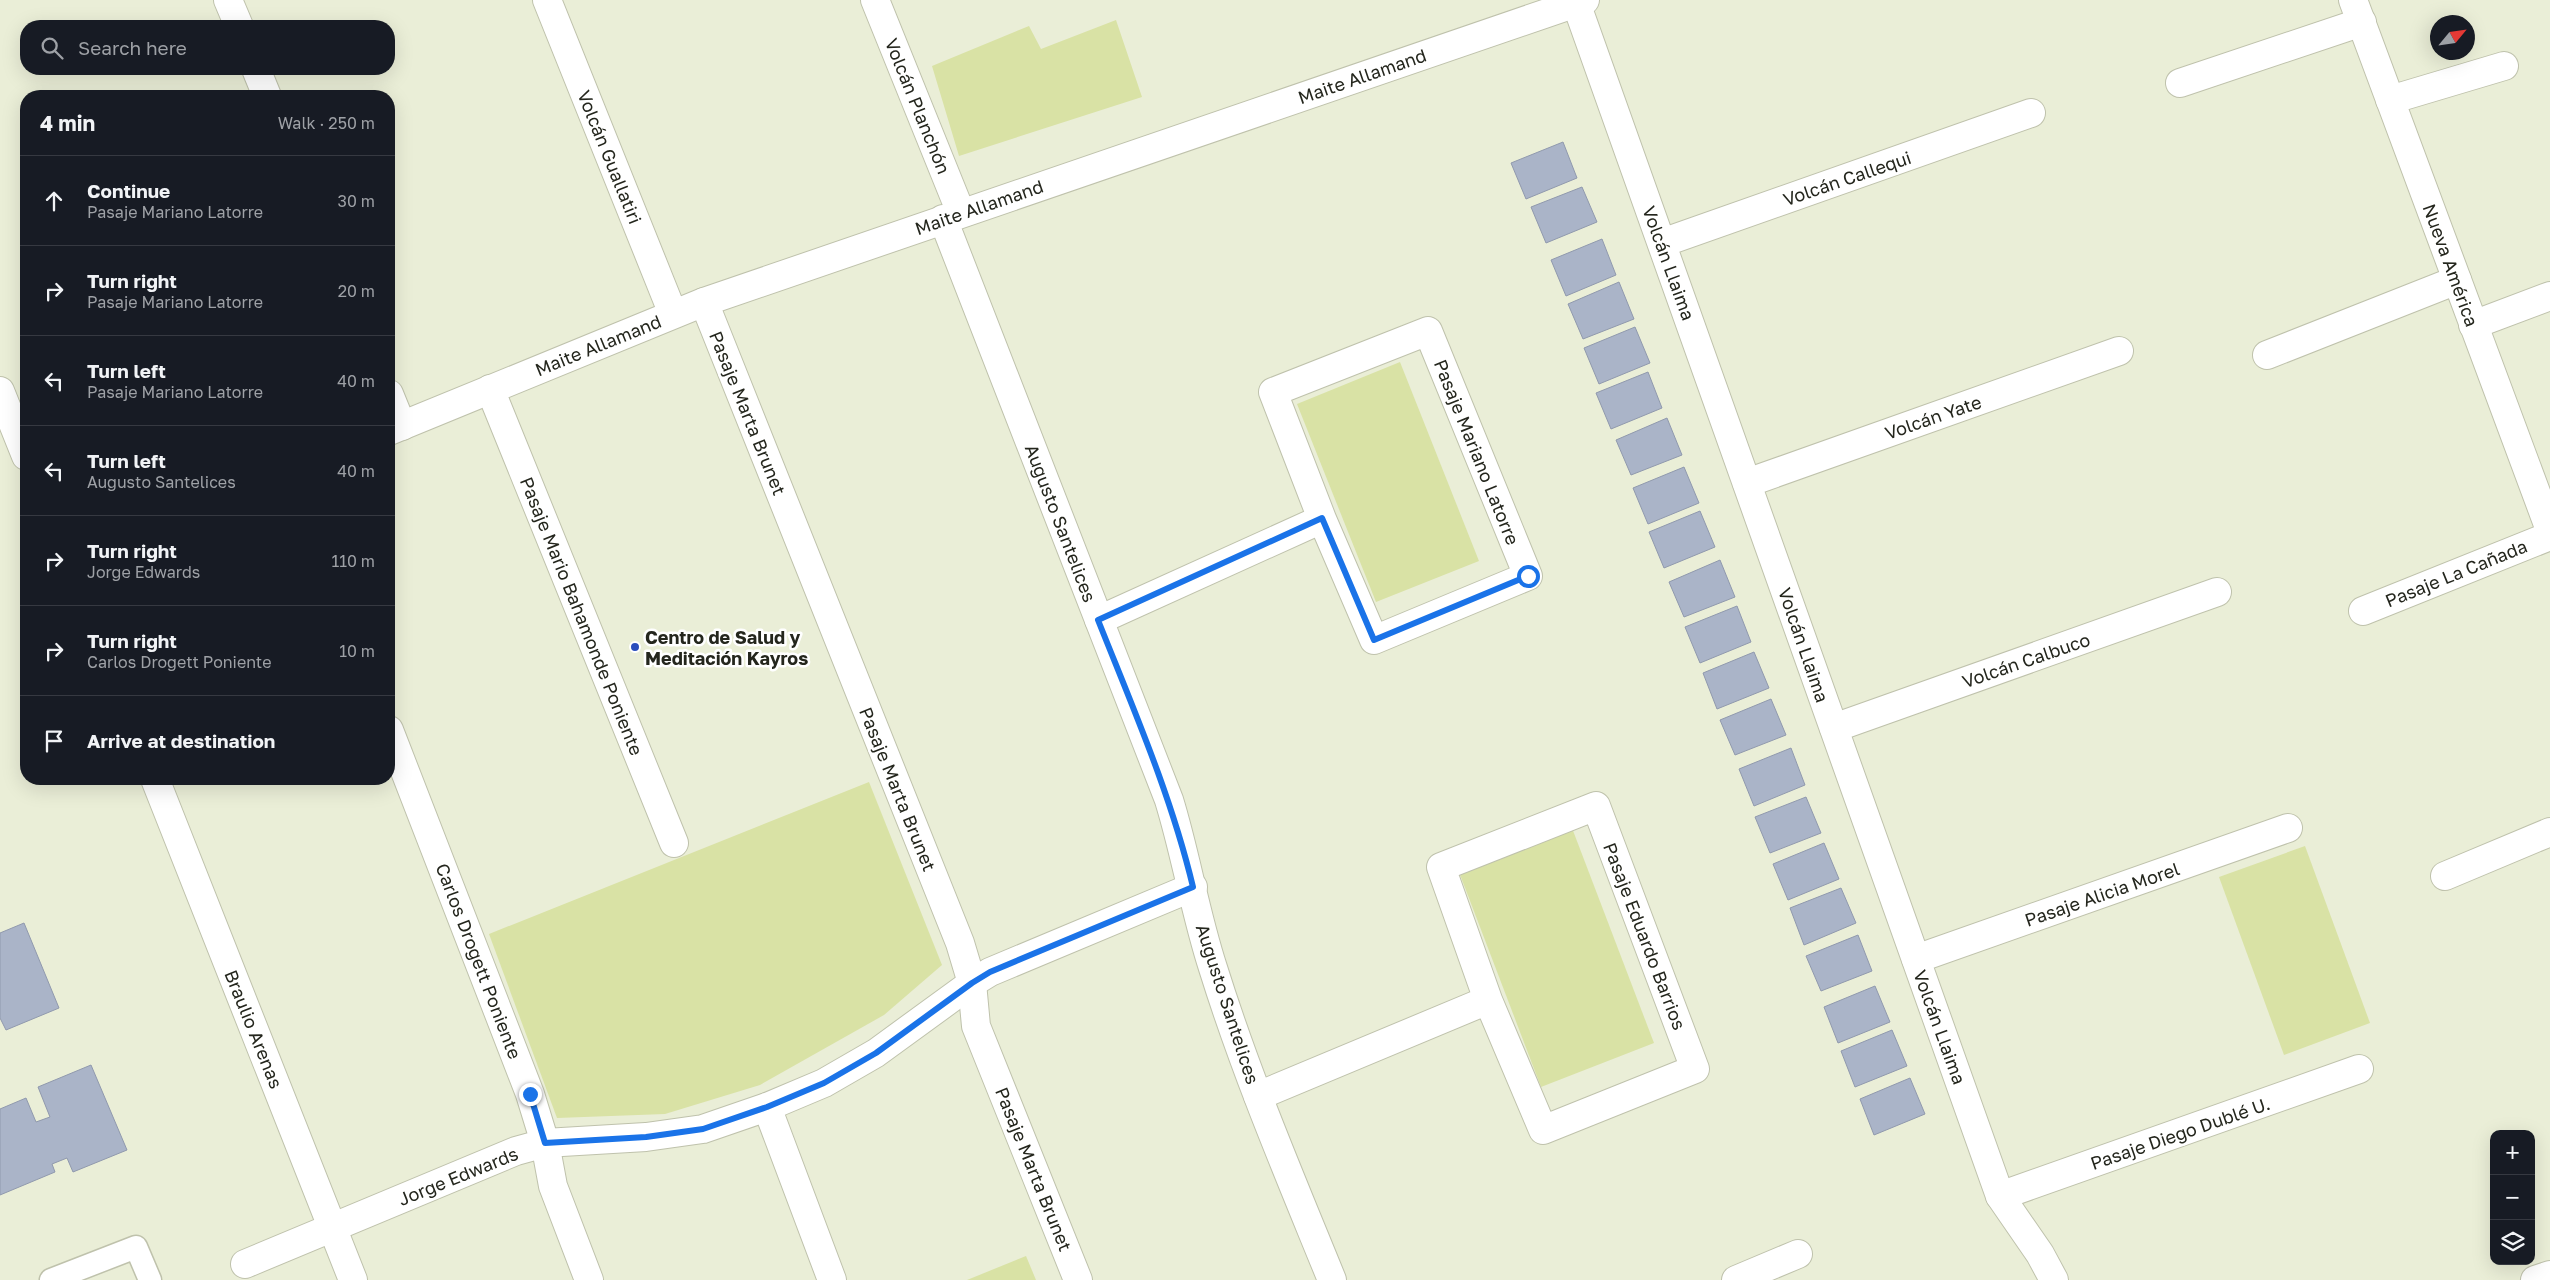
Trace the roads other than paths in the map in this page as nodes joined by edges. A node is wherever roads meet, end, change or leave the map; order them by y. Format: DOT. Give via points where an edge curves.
graph roads {
  1 [pos="228,0"];
  2 [pos="548,0"];
  3 [pos="875,0"];
  4 [pos="1579,1"];
  5 [pos="2357,11"];
  6 [pos="236,20"];
  7 [pos="2504,66"];
  8 [pos="258,75"];
  9 [pos="2180,83"];
  10 [pos="265,90"];
  11 [pos="2390,100"];
  12 [pos="2031,113"];
  13 [pos="952,216"];
  14 [pos="1662,243"];
  15 [pos="2457,280"];
  16 [pos="2550,296"];
  17 [pos="704,302"];
  18 [pos="673,314"];
  19 [pos="2474,325"];
  20 [pos="2119,351"];
  21 [pos="2267,355"];
  22 [pos="490,389"];
  23 [pos="0,391"];
  24 [pos="395,429"];
  25 [pos="20,441"];
  26 [pos="1747,483"];
  27 [pos="1322,518"];
  28 [pos="2550,530"];
  29 [pos="2550,536"];
  30 [pos="2218,592"];
  31 [pos="2362,611"];
  32 [pos="1098,620"];
  33 [pos="1834,728"];
  34 [pos="395,745"];
  35 [pos="157,785"];
  36 [pos="2288,828"];
  37 [pos="2550,832"];
  38 [pos="674,843"];
  39 [pos="2445,876"];
  40 [pos="1193,887"];
  41 [pos="1916,959"];
  42 [pos="972,983"];
  43 [pos="1488,1000"];
  44 [pos="2360,1069"];
  45 [pos="1258,1096"];
  46 [pos="767,1107"];
  47 [pos="545,1143"];
  48 [pos="2000,1196"];
  49 [pos="332,1226"];
  50 [pos="1798,1254"];
  51 [pos="245,1264"];
  52 [pos="2550,1275"];
  53 [pos="51,1280"];
  54 [pos="150,1280"];
  55 [pos="353,1280"];
  56 [pos="589,1280"];
  57 [pos="832,1280"];
  58 [pos="1078,1280"];
  59 [pos="1332,1280"];
  60 [pos="1736,1280"];
  61 [pos="2054,1280"];
  62 [pos="2535,1280"];
  1 -- 6 [label="street"];
  2 -- 18 [label="street, Volcán Guallatiri"];
  3 -- 13 [label="street, Volcán Planchón"];
  4 -- 13 [label="street, Maite Allamand"];
  4 -- 14 [label="street, Volcán Llaima"];
  5 -- 9 [label="street"];
  5 -- 11 [label="street, Nueva América"];
  7 -- 11 [label="street"];
  8 -- 10 [label="street"];
  11 -- 15 [label="street, Nueva América"];
  12 -- 14 [label="street, Volcán Callequi"];
  13 -- 17 [label="street, Maite Allamand"];
  13 -- 32 [label="street, Augusto Santelices"];
  14 -- 26 [label="street, Volcán Llaima"];
  15 -- 19 [label="street, Nueva América"];
  15 -- 21 [label="street"];
  16 -- 19 [label="street"];
  17 -- 18 [label="street, Maite Allamand"];
  17 -- 42 [label="street, Pasaje Marta Brunet" via="960,943"];
  18 -- 22 [label="street, Maite Allamand"];
  19 -- 28 [label="street, Nueva América"];
  20 -- 26 [label="street, Volcán Yate"];
  22 -- 24 [label="street, Maite Allamand"];
  22 -- 38 [label="street, Pasaje Mario Bahamonde Poniente"];
  23 -- 25 [label="street"];
  26 -- 33 [label="street, Volcán Llaima"];
  27 -- 27 [label="street, Pasaje Mariano Latorre" via="1374,640 1528,576 1428,331 1273,392"];
  27 -- 32 [label="street"];
  29 -- 31 [label="street, Pasaje La Cañada"];
  30 -- 33 [label="street, Volcán Calbuco"];
  32 -- 40 [label="street, Augusto Santelices" via="1168,800"];
  33 -- 41 [label="street, Volcán Llaima"];
  34 -- 47 [label="street, Carlos Drogett Poniente" via="530,1094"];
  35 -- 49 [label="street, Braulio Arenas"];
  36 -- 41 [label="street, Pasaje Alicia Morel"];
  37 -- 39 [label="street"];
  40 -- 42 [label="street, Jorge Edwards" via="1013,961"];
  40 -- 45 [label="street, Augusto Santelices" via="1212,968"];
  41 -- 48 [label="street, Volcán Llaima"];
  42 -- 46 [label="street, Jorge Edwards" via="876,1053 824,1083"];
  42 -- 58 [label="street, Pasaje Marta Brunet" via="976,1026"];
  43 -- 43 [label="street, Pasaje Eduardo Barrios" via="1542,1130 1696,1069 1596,806 1441,867"];
  43 -- 45 [label="street"];
  44 -- 48 [label="street, Pasaje Diego Dublé U."];
  45 -- 59 [label="street, Augusto Santelices"];
  46 -- 47 [label="street, Jorge Edwards" via="703,1129 646,1137"];
  46 -- 57 [label="street"];
  47 -- 49 [label="street, Jorge Edwards" via="516,1151"];
  47 -- 56 [label="street, Carlos Drogett Poniente" via="553,1186"];
  48 -- 61 [label="street, Volcán Llaima"];
  49 -- 51 [label="street, Jorge Edwards"];
  49 -- 55 [label="street, Braulio Arenas"];
  50 -- 60 [label="street"];
  52 -- 62 [label="street"];
  53 -- 54 [label="lane" via="136,1247"];
}
